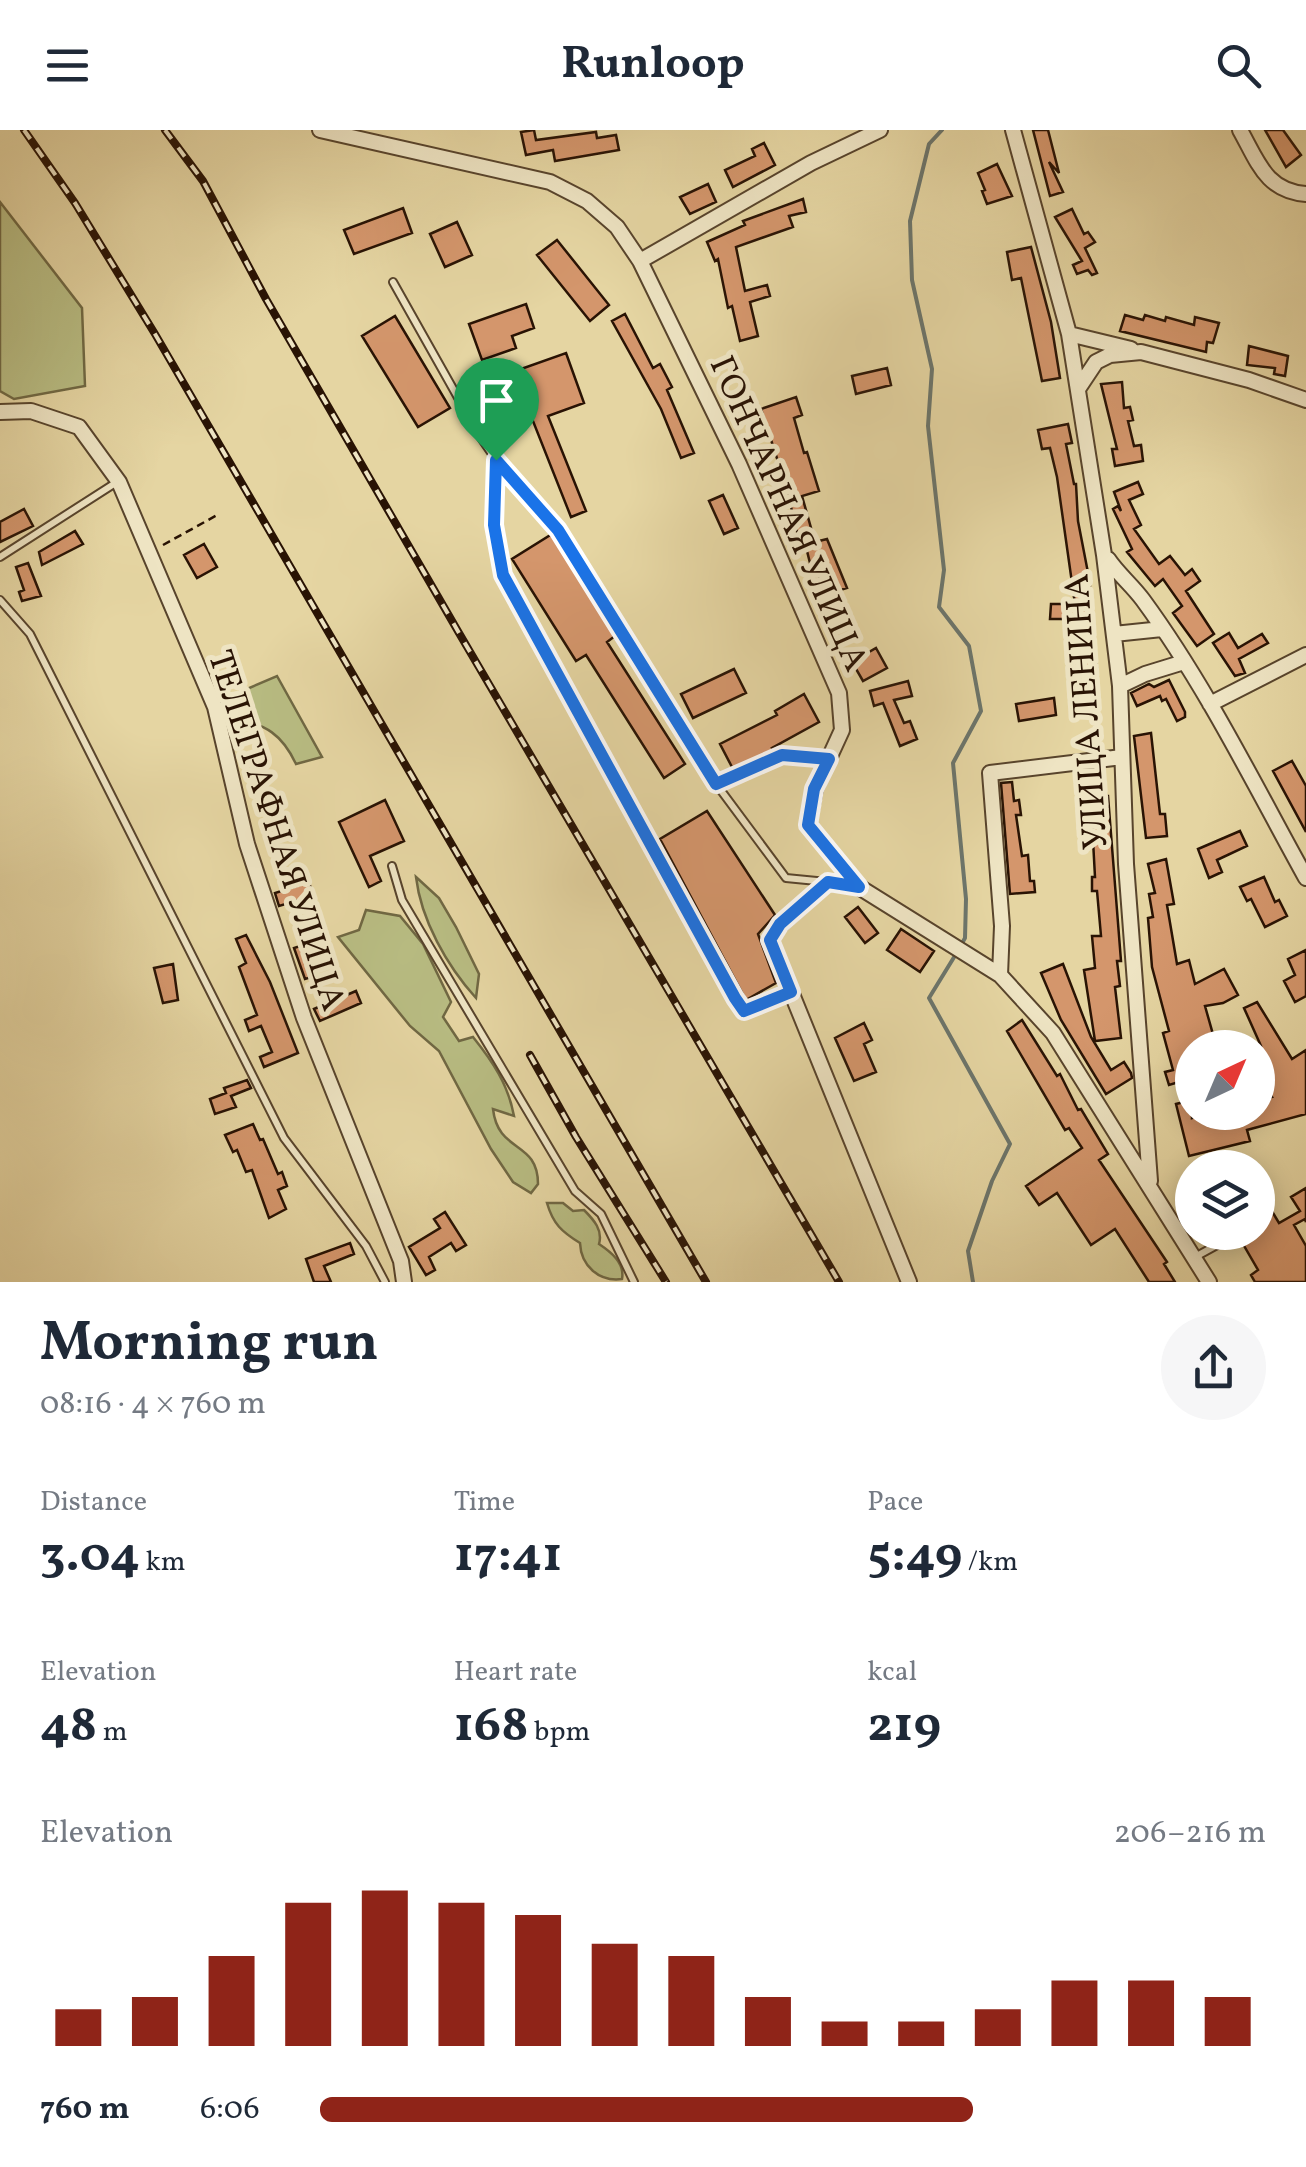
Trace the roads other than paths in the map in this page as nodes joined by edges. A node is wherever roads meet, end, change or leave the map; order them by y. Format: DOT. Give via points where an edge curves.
graph roads {
  1 [pos="320,130"];
  2 [pos="880,130"];
  3 [pos="1012,130"];
  4 [pos="1240,130"];
  5 [pos="1306,194"];
  6 [pos="640,261"];
  7 [pos="393,282"];
  8 [pos="1069,334"];
  9 [pos="1141,352"];
  10 [pos="1078,390"];
  11 [pos="1306,400"];
  12 [pos="0,412"];
  13 [pos="496,460"];
  14 [pos="118,482"];
  15 [pos="1104,555"];
  16 [pos="0,557"];
  17 [pos="0,600"];
  18 [pos="1162,629"];
  19 [pos="1114,634"];
  20 [pos="1306,655"];
  21 [pos="1184,662"];
  22 [pos="1120,686"];
  23 [pos="1210,704"];
  24 [pos="1122,757"];
  25 [pos="829,759"];
  26 [pos="716,784"];
  27 [pos="392,866"];
  28 [pos="1306,878"];
  29 [pos="828,882"];
  30 [pos="859,887"];
  31 [pos="1000,975"];
  32 [pos="791,992"];
  33 [pos="1151,1186"];
  34 [pos="1208,1250"];
  35 [pos="1194,1258"];
  36 [pos="385,1282"];
  37 [pos="404,1282"];
  38 [pos="634,1282"];
  39 [pos="909,1282"];
  40 [pos="1209,1282"];
  1 -- 6 [label="street, ГОНЧАРНАЯ УЛИЦА" via="550,182 617,227"];
  2 -- 6 [label="street"];
  3 -- 8 [label="street, УЛИЦА ЛЕНИНА"];
  4 -- 5 [label="street" via="1268,178 1285,193"];
  6 -- 25 [label="street, ГОНЧАРНАЯ УЛИЦА" via="739,464 838,693 842,730"];
  7 -- 13 [label="lane"];
  8 -- 9 [label="street"];
  8 -- 10 [label="street, УЛИЦА ЛЕНИНА"];
  9 -- 10 [label="street" via="1096,362"];
  9 -- 11 [label="street"];
  10 -- 15 [label="street, УЛИЦА ЛЕНИНА"];
  12 -- 14 [label="street, ТЕЛЕГРАФНАЯ УЛИЦА" via="31,410 79,427"];
  13 -- 26 [label="lane" via="558,530"];
  13 -- 32 [label="lane" via="494,525 503,575 735,998 744,1011"];
  14 -- 16 [label="lane"];
  14 -- 37 [label="street, ТЕЛЕГРАФНАЯ УЛИЦА" via="215,707 246,844"];
  15 -- 18 [label="street"];
  15 -- 19 [label="street, УЛИЦА ЛЕНИНА"];
  17 -- 36 [label="lane" via="30,634 284,1138 366,1246"];
  18 -- 19 [label="street"];
  18 -- 21 [label="street"];
  19 -- 22 [label="street, УЛИЦА ЛЕНИНА"];
  20 -- 23 [label="street"];
  21 -- 22 [label="street"];
  21 -- 23 [label="street"];
  22 -- 24 [label="street, УЛИЦА ЛЕНИНА"];
  23 -- 28 [label="street"];
  24 -- 31 [label="street" via="990,773"];
  24 -- 33 [label="street, УЛИЦА ЛЕНИНА"];
  25 -- 26 [label="lane" via="782,755"];
  25 -- 30 [label="street, ГОНЧАРНАЯ УЛИЦА" via="814,789 808,825"];
  26 -- 29 [label="lane" via="786,878"];
  27 -- 38 [label="lane" via="402,900 575,1192 601,1214"];
  29 -- 30 [label="street"];
  29 -- 32 [label="street" via="770,940"];
  30 -- 31 [label="street, ГОНЧАРНАЯ УЛИЦА"];
  31 -- 33 [label="street, ГОНЧАРНАЯ УЛИЦА" via="1052,1033"];
  32 -- 39 [label="street"];
  33 -- 35 [label="street, УЛИЦА ЛЕНИНА"];
  34 -- 35 [label="lane"];
  35 -- 40 [label="street, УЛИЦА ЛЕНИНА"];
}
